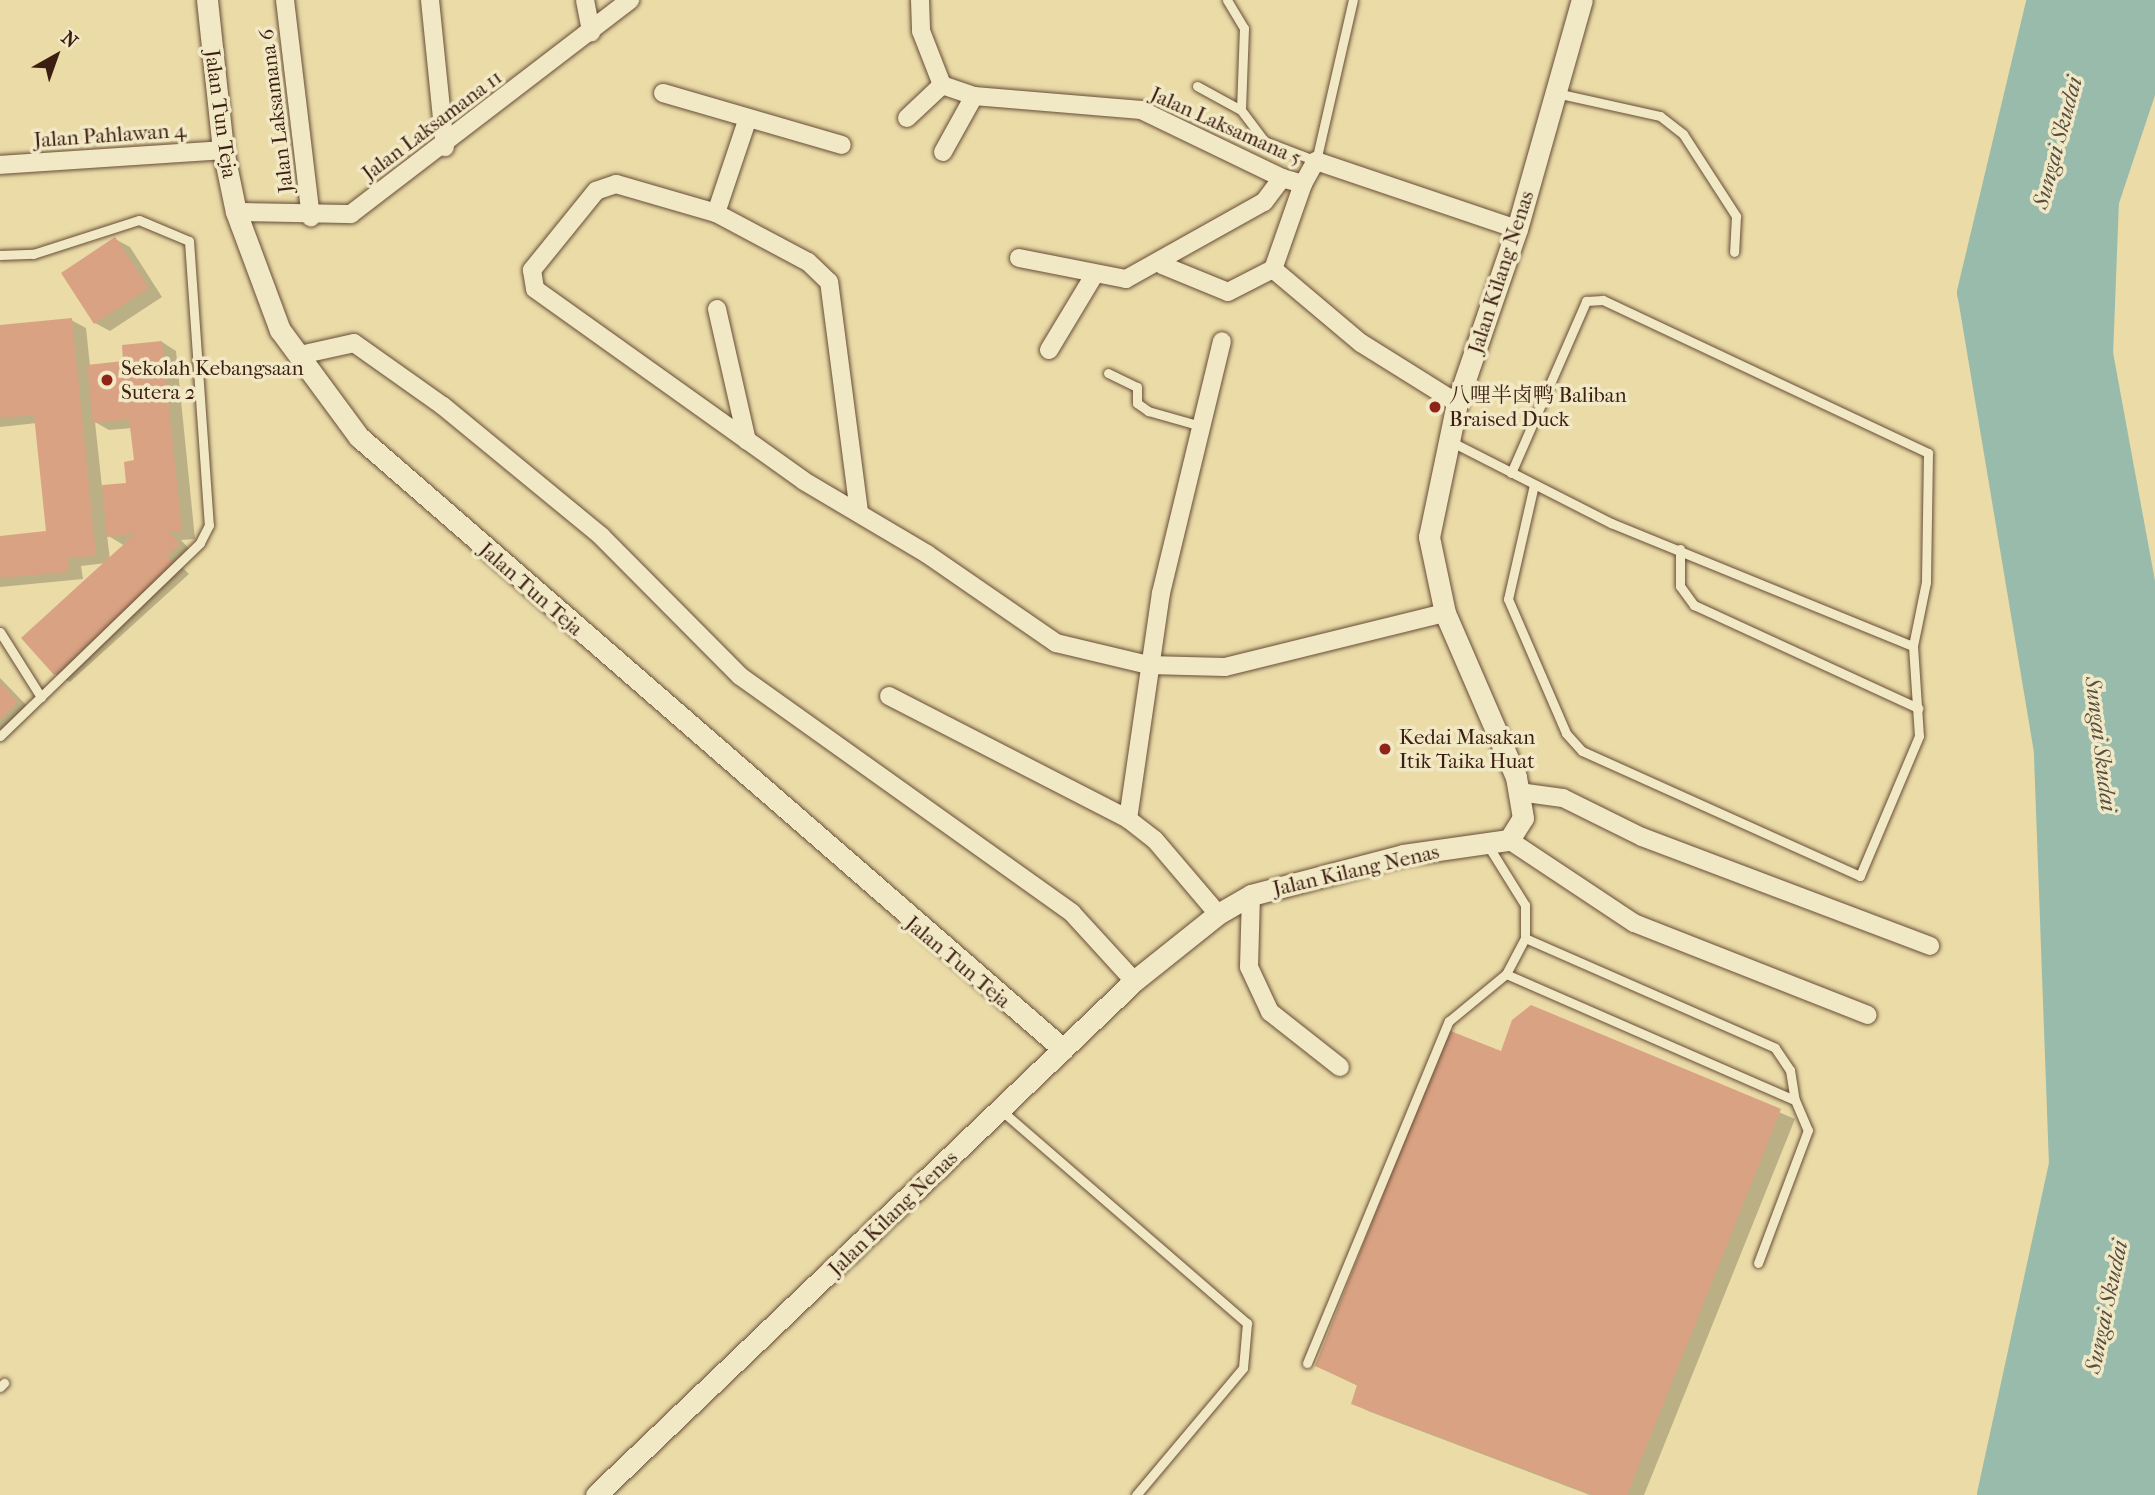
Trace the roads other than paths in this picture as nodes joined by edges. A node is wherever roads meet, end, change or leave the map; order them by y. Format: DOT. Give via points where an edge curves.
graph roads {
  1 [pos="207,0"];
  2 [pos="285,0"];
  3 [pos="430,0"];
  4 [pos="585,0"];
  5 [pos="629,0"];
  6 [pos="920,0"];
  7 [pos="1227,0"];
  8 [pos="1353,0"];
  9 [pos="1583,0"];
  10 [pos="591,32"];
  11 [pos="942,85"];
  12 [pos="1197,86"];
  13 [pos="663,93"];
  14 [pos="1556,93"];
  15 [pos="974,96"];
  16 [pos="1241,110"];
  17 [pos="748,118"];
  18 [pos="907,118"];
  19 [pos="842,145"];
  20 [pos="445,147"];
  21 [pos="223,150"];
  22 [pos="943,152"];
  23 [pos="1316,161"];
  24 [pos="0,165"];
  25 [pos="1282,178"];
  26 [pos="1304,184"];
  27 [pos="236,212"];
  28 [pos="716,213"];
  29 [pos="311,217"];
  30 [pos="1517,229"];
  31 [pos="1734,252"];
  32 [pos="0,255"];
  33 [pos="1019,258"];
  34 [pos="1162,265"];
  35 [pos="1273,269"];
  36 [pos="1093,277"];
  37 [pos="717,309"];
  38 [pos="1222,341"];
  39 [pos="1049,350"];
  40 [pos="300,355"];
  41 [pos="1108,373"];
  42 [pos="1457,403"];
  43 [pos="1201,426"];
  44 [pos="1448,440"];
  45 [pos="747,441"];
  46 [pos="1511,473"];
  47 [pos="1534,485"];
  48 [pos="859,512"];
  49 [pos="1680,549"];
  50 [pos="1445,613"];
  51 [pos="0,632"];
  52 [pos="1913,646"];
  53 [pos="1148,665"];
  54 [pos="889,696"];
  55 [pos="41,697"];
  56 [pos="1918,708"];
  57 [pos="0,736"];
  58 [pos="1519,792"];
  59 [pos="1128,819"];
  60 [pos="1509,840"];
  61 [pos="1486,843"];
  62 [pos="1251,895"];
  63 [pos="1218,914"];
  64 [pos="1525,938"];
  65 [pos="1930,946"];
  66 [pos="1506,974"];
  67 [pos="1135,981"];
  68 [pos="1867,1015"];
  69 [pos="1063,1049"];
  70 [pos="1340,1067"];
  71 [pos="1795,1100"];
  72 [pos="1002,1111"];
  73 [pos="1758,1263"];
  74 [pos="1307,1363"];
  75 [pos="596,1495"];
  76 [pos="1136,1495"];
  1 -- 21 [label="street, Jalan Tun Teja"];
  2 -- 29 [label="street, Jalan Laksamana 6"];
  3 -- 20 [label="street"];
  4 -- 10 [label="street"];
  5 -- 10 [label="street, Jalan Laksamana 11"];
  6 -- 11 [label="street" via="921,31"];
  7 -- 16 [label="lane" via="1244,28"];
  8 -- 23 [label="lane"];
  9 -- 14 [label="street, Jalan Kilang Nenas"];
  10 -- 20 [label="street, Jalan Laksamana 11"];
  11 -- 15 [label="street, Jalan Laksamana 5"];
  11 -- 18 [label="street"];
  12 -- 16 [label="lane"];
  13 -- 17 [label="street"];
  14 -- 30 [label="street, Jalan Kilang Nenas"];
  14 -- 31 [label="lane" via="1660,116 1683,134 1736,216"];
  15 -- 22 [label="street"];
  15 -- 25 [label="street, Jalan Laksamana 5" via="1141,110"];
  16 -- 23 [label="lane" via="1265,141"];
  17 -- 19 [label="street"];
  17 -- 28 [label="street"];
  20 -- 29 [label="street, Jalan Laksamana 11" via="351,214"];
  21 -- 24 [label="street, Jalan Pahlawan 4"];
  21 -- 27 [label="street, Jalan Tun Teja"];
  23 -- 26 [label="street, Jalan Laksamana 5"];
  23 -- 30 [label="street, Jalan Laksamana 5"];
  25 -- 26 [label="street, Jalan Laksamana 5"];
  25 -- 34 [label="street" via="1264,202"];
  26 -- 35 [label="street"];
  27 -- 29 [label="street, Jalan Laksamana 11"];
  27 -- 40 [label="street, Jalan Tun Teja" via="280,330"];
  28 -- 45 [label="street" via="609,184 589,198 535,265 531,279 551,303"];
  28 -- 48 [label="street" via="808,262 829,282"];
  30 -- 42 [label="street, Jalan Kilang Nenas"];
  32 -- 55 [label="lane" via="33,254 139,220 189,241 209,525 200,542"];
  33 -- 36 [label="street"];
  34 -- 35 [label="street" via="1228,292"];
  34 -- 36 [label="street" via="1126,279"];
  35 -- 42 [label="street" via="1361,343"];
  36 -- 39 [label="street"];
  37 -- 45 [label="street"];
  38 -- 43 [label="street"];
  40 -- 67 [label="street" via="354,343 443,406 601,536 740,676 1072,913"];
  40 -- 69 [label="street, Jalan Tun Teja" via="359,437"];
  41 -- 43 [label="lane" via="1137,387 1137,403 1148,411"];
  42 -- 44 [label="street, Jalan Kilang Nenas"];
  43 -- 53 [label="street"];
  44 -- 46 [label="lane"];
  44 -- 50 [label="street, Jalan Kilang Nenas" via="1429,537"];
  45 -- 48 [label="street"];
  46 -- 47 [label="lane"];
  46 -- 52 [label="lane" via="1586,301 1603,299 1928,453 1926,582"];
  47 -- 49 [label="lane"];
  47 -- 56 [label="lane" via="1508,599 1566,733 1582,751 1860,876 1919,736"];
  48 -- 53 [label="street" via="1056,643"];
  49 -- 52 [label="lane"];
  49 -- 56 [label="lane" via="1680,586 1694,605"];
  50 -- 53 [label="street" via="1226,667"];
  50 -- 58 [label="street, Jalan Kilang Nenas"];
  51 -- 55 [label="lane"];
  52 -- 56 [label="lane"];
  53 -- 59 [label="street"];
  54 -- 59 [label="street"];
  55 -- 57 [label="lane"];
  58 -- 60 [label="street, Jalan Kilang Nenas" via="1523,818"];
  58 -- 65 [label="street" via="1563,798 1642,837"];
  59 -- 63 [label="street" via="1155,840"];
  60 -- 61 [label="street, Jalan Kilang Nenas"];
  60 -- 68 [label="street" via="1634,923"];
  61 -- 62 [label="street, Jalan Kilang Nenas" via="1403,855"];
  61 -- 64 [label="lane" via="1525,905"];
  62 -- 63 [label="street, Jalan Kilang Nenas"];
  62 -- 70 [label="street" via="1249,967 1270,1012"];
  63 -- 67 [label="street, Jalan Kilang Nenas"];
  64 -- 66 [label="lane"];
  64 -- 71 [label="lane" via="1775,1048 1790,1070"];
  66 -- 71 [label="lane"];
  66 -- 74 [label="lane" via="1449,1021"];
  67 -- 69 [label="street, Jalan Kilang Nenas"];
  69 -- 72 [label="street, Jalan Kilang Nenas"];
  71 -- 73 [label="lane" via="1808,1130"];
  72 -- 75 [label="street, Jalan Kilang Nenas"];
  72 -- 76 [label="lane" via="1247,1323 1243,1368"];
}
